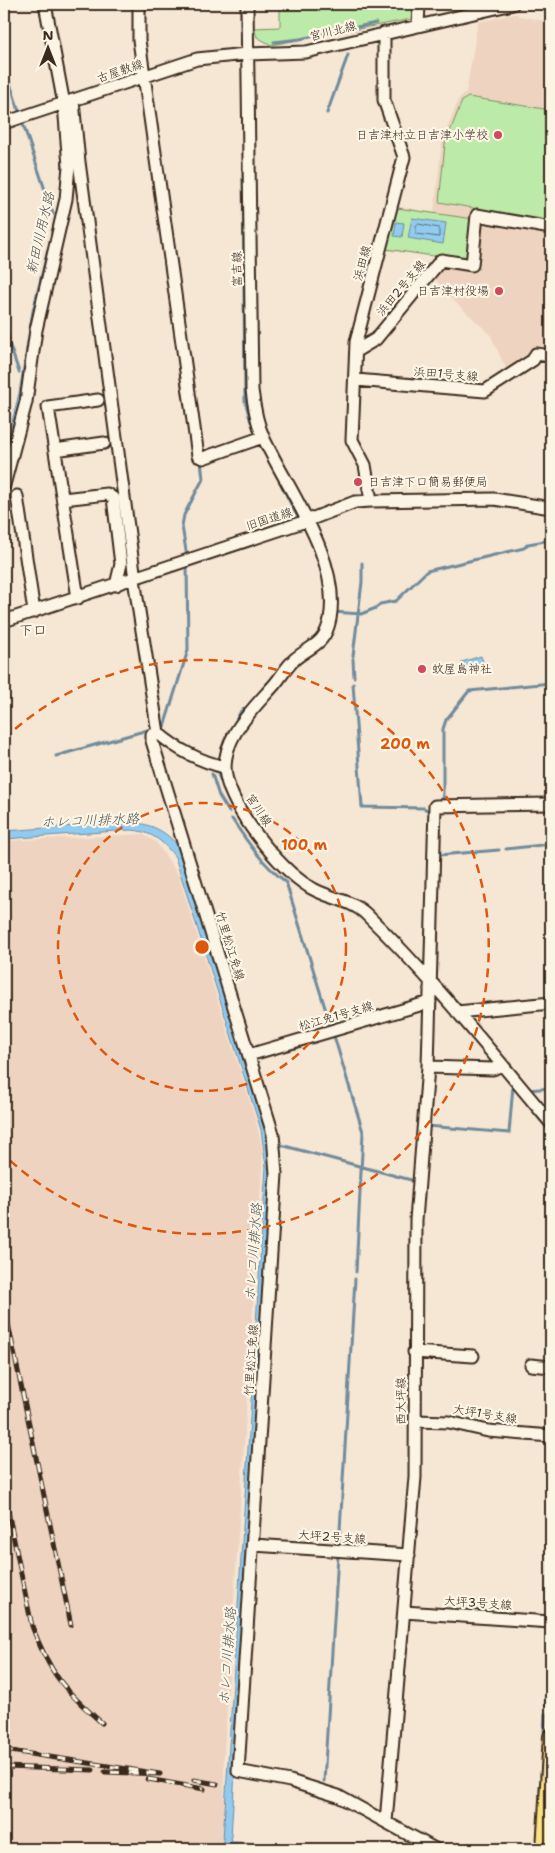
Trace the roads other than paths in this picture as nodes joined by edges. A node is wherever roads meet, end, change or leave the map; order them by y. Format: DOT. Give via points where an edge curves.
graph roads {
  1 [pos="45,4"];
  2 [pos="139,4"];
  3 [pos="247,4"];
  4 [pos="419,4"];
  5 [pos="513,4"];
  6 [pos="418,26"];
  7 [pos="384,33"];
  8 [pos="246,54"];
  9 [pos="144,77"];
  10 [pos="69,102"];
  11 [pos="4,124"];
  12 [pos="551,228"];
  13 [pos="356,351"];
  14 [pos="551,356"];
  15 [pos="356,380"];
  16 [pos="98,400"];
  17 [pos="263,437"];
  18 [pos="104,443"];
  19 [pos="55,450"];
  20 [pos="4,485"];
  21 [pos="17,496"];
  22 [pos="63,499"];
  23 [pos="371,501"];
  24 [pos="551,508"];
  25 [pos="306,521"];
  26 [pos="134,579"];
  27 [pos="116,585"];
  28 [pos="78,598"];
  29 [pos="34,612"];
  30 [pos="4,621"];
  31 [pos="158,733"];
  32 [pos="225,767"];
  33 [pos="551,804"];
  34 [pos="430,979"];
  35 [pos="430,1002"];
  36 [pos="551,1003"];
  37 [pos="457,1012"];
  38 [pos="249,1055"];
  39 [pos="502,1064"];
  40 [pos="428,1067"];
  41 [pos="551,1123"];
  42 [pos="414,1352"];
  43 [pos="473,1356"];
  44 [pos="531,1365"];
  45 [pos="551,1367"];
  46 [pos="414,1421"];
  47 [pos="551,1436"];
  48 [pos="253,1545"];
  49 [pos="409,1556"];
  50 [pos="404,1612"];
  51 [pos="551,1622"];
  52 [pos="551,1736"];
  53 [pos="386,1822"];
  54 [pos="435,1849"];
  55 [pos="544,1849"];
  1 -- 10 [label="street"];
  2 -- 9 [label="street"];
  3 -- 8 [label="street, 富吉線"];
  4 -- 6 [label="street"];
  5 -- 6 [label="street, 宮川北線"];
  6 -- 7 [label="street, 宮川北線"];
  7 -- 8 [label="street, 宮川北線" via="306,52"];
  7 -- 13 [label="street, 浜田線" via="384,100 403,150 403,165 361,318"];
  8 -- 9 [label="street, 古屋敷線" via="197,59"];
  8 -- 17 [label="street, 富吉線" via="249,76 252,390"];
  9 -- 10 [label="street, 古屋敷線"];
  9 -- 17 [label="street" via="198,456 203,458"];
  10 -- 11 [label="street, 古屋敷線"];
  10 -- 20 [label="street" via="66,199 36,330 26,402"];
  10 -- 26 [label="street"];
  12 -- 13 [label="street, 浜田2号支線" via="477,215 472,265 441,260 376,340"];
  13 -- 15 [label="street, 浜田線"];
  14 -- 15 [label="street, 浜田1号支線" via="536,354 533,360 485,391"];
  15 -- 23 [label="street, 浜田線" via="352,440 365,465"];
  16 -- 19 [label="street" via="48,407"];
  17 -- 25 [label="street, 富吉線"];
  18 -- 19 [label="street"];
  19 -- 22 [label="street"];
  21 -- 29 [label="street"];
  22 -- 27 [label="street" via="107,494 113,498 121,564"];
  22 -- 28 [label="street"];
  23 -- 24 [label="street, 旧国道線" via="494,499"];
  23 -- 25 [label="street, 旧国道線" via="355,502"];
  25 -- 26 [label="street, 旧国道線"];
  25 -- 32 [label="street, 宮川線" via="330,578 332,602 326,634 292,662 244,717 226,754"];
  26 -- 27 [label="street, 旧国道線"];
  26 -- 31 [label="street"];
  27 -- 28 [label="street, 旧国道線"];
  28 -- 29 [label="street, 旧国道線"];
  29 -- 30 [label="street, 旧国道線"];
  31 -- 32 [label="street" via="170,743 211,764"];
  31 -- 38 [label="street, 竹里松江免線" via="152,735 152,741"];
  32 -- 34 [label="street, 宮川線" via="228,785 238,805 279,861 308,886 363,911"];
  33 -- 34 [label="street, 西大坪線" via="435,806"];
  34 -- 35 [label="street, 西大坪線"];
  34 -- 37 [label="street, 宮川線"];
  35 -- 38 [label="street, 松江免1号支線"];
  35 -- 40 [label="street, 西大坪線"];
  36 -- 37 [label="street"];
  37 -- 39 [label="street, 宮川線"];
  38 -- 48 [label="street, 竹里松江免線" via="273,1134 276,1174"];
  39 -- 40 [label="street" via="493,1070"];
  39 -- 41 [label="street, 宮川線"];
  40 -- 42 [label="street, 西大坪線" via="416,1215"];
  42 -- 43 [label="street"];
  42 -- 46 [label="street, 西大坪線"];
  44 -- 45 [label="street"];
  46 -- 47 [label="street, 大坪1号支線" via="449,1422 488,1431"];
  46 -- 49 [label="street, 西大坪線" via="415,1477"];
  48 -- 49 [label="street, 大坪2号支線"];
  48 -- 53 [label="street, 竹里松江免線" via="238,1771 290,1781 338,1796"];
  49 -- 50 [label="street, 西大坪線"];
  50 -- 51 [label="street, 大坪3号支線"];
  50 -- 53 [label="street, 西大坪線"];
  52 -- 55 [label="main road"];
  53 -- 54 [label="street"];
}
